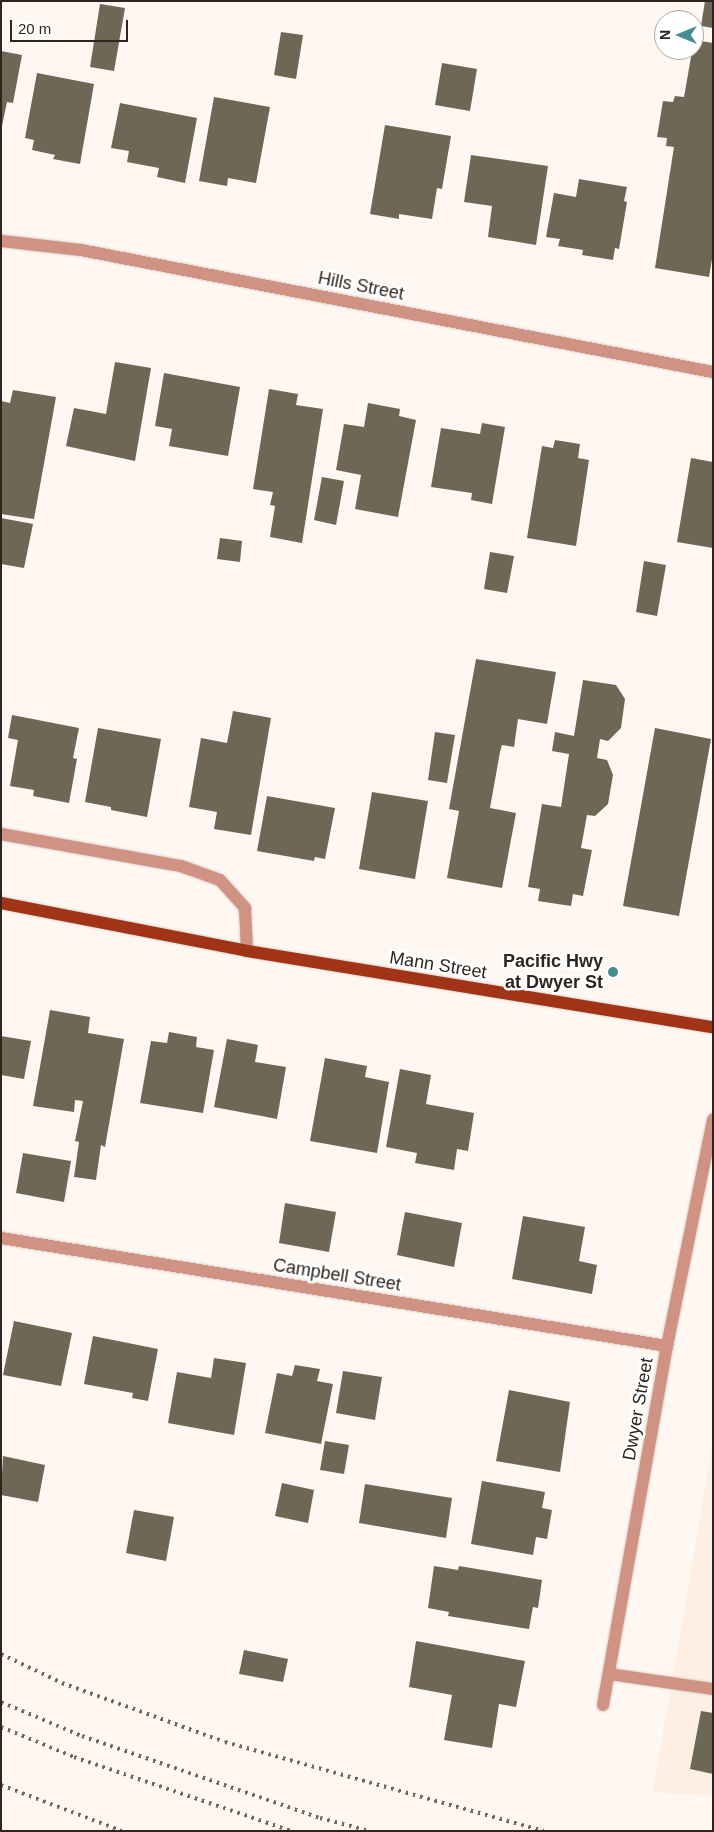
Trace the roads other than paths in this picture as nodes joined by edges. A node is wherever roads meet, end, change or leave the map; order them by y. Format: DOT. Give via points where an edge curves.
graph roads {
  1 [pos="1,241"];
  2 [pos="713,372"];
  3 [pos="1,834"];
  4 [pos="1,903"];
  5 [pos="247,951"];
  6 [pos="713,1027"];
  7 [pos="713,1120"];
  8 [pos="1,1238"];
  9 [pos="667,1346"];
  10 [pos="609,1674"];
  11 [pos="713,1689"];
  12 [pos="603,1705"];
  1 -- 2 [label="street, Hills Street" via="81,250"];
  3 -- 5 [label="street" via="181,866 220,880 245,908"];
  4 -- 5 [label="main road, Mann Street"];
  5 -- 6 [label="main road, Mann Street"];
  7 -- 9 [label="street, Dwyer Street"];
  8 -- 9 [label="street, Campbell Street"];
  9 -- 10 [label="street, Dwyer Street"];
  10 -- 11 [label="street"];
  10 -- 12 [label="street, Dwyer Street"];
}
